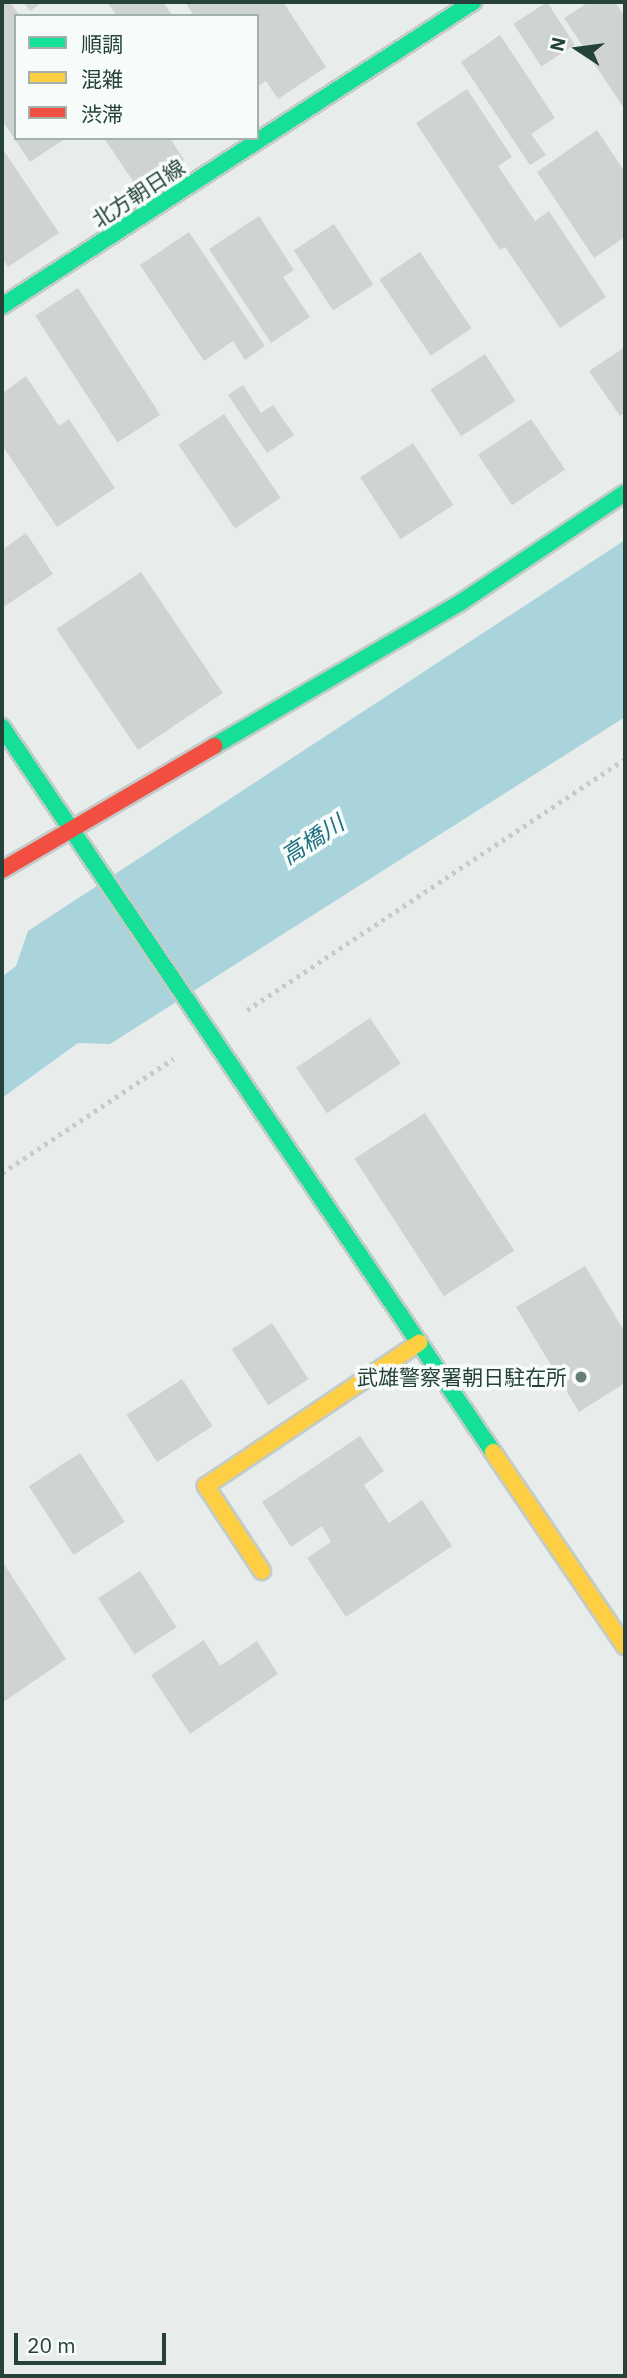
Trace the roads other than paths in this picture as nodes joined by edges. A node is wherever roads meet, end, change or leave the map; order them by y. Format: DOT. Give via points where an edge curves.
graph roads {
  1 [pos="473,2"];
  2 [pos="2,306"];
  3 [pos="625,493"];
  4 [pos="2,727"];
  5 [pos="70,831"];
  6 [pos="2,870"];
  7 [pos="419,1343"];
  8 [pos="262,1571"];
  9 [pos="625,1646"];
  1 -- 2 [label="street, 北方朝日線"];
  3 -- 5 [label="street" via="460,603"];
  4 -- 5 [label="street"];
  5 -- 6 [label="street"];
  5 -- 7 [label="street"];
  7 -- 8 [label="street" via="206,1486"];
  7 -- 9 [label="street"];
}
